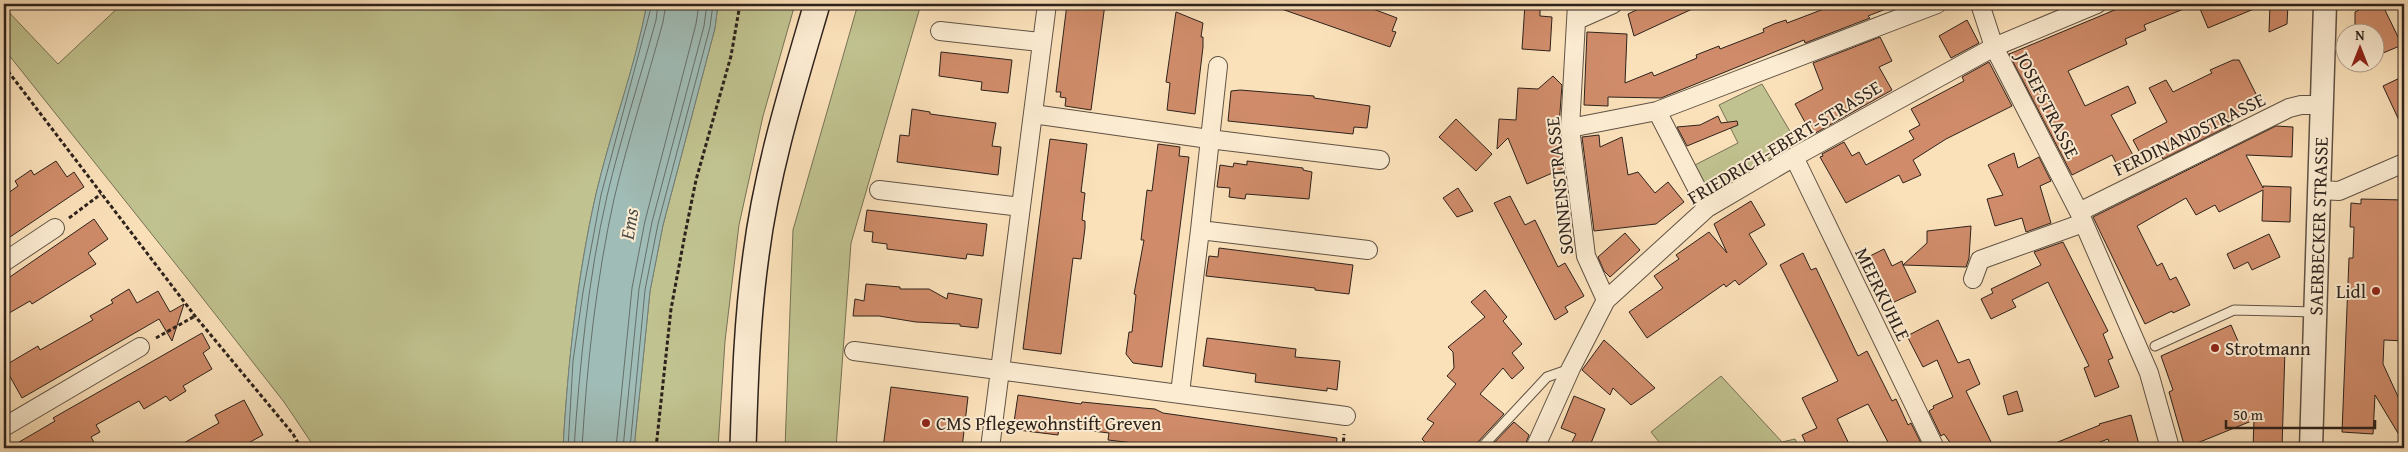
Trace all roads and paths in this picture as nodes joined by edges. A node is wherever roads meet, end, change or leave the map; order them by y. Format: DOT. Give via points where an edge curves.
graph roads {
  1 [pos="740,4"];
  2 [pos="817,4"];
  3 [pos="1046,4"];
  4 [pos="1613,4"];
  5 [pos="1937,4"];
  6 [pos="1980,4"];
  7 [pos="2097,4"];
  8 [pos="2325,4"];
  9 [pos="1577,12"];
  10 [pos="940,31"];
  11 [pos="1040,42"];
  12 [pos="1994,46"];
  13 [pos="4,66"];
  14 [pos="1218,66"];
  15 [pos="2321,105"];
  16 [pos="1657,111"];
  17 [pos="1033,114"];
  18 [pos="1570,128"];
  19 [pos="1208,140"];
  20 [pos="1794,157"];
  21 [pos="1380,160"];
  22 [pos="2404,162"];
  23 [pos="879,190"];
  24 [pos="2319,190"];
  25 [pos="101,194"];
  26 [pos="1021,207"];
  27 [pos="1707,208"];
  28 [pos="2081,218"];
  29 [pos="55,228"];
  30 [pos="1200,230"];
  31 [pos="1368,250"];
  32 [pos="4,262"];
  33 [pos="1973,278"];
  34 [pos="1606,300"];
  35 [pos="2315,312"];
  36 [pos="195,316"];
  37 [pos="2156,346"];
  38 [pos="140,347"];
  39 [pos="854,351"];
  40 [pos="1571,368"];
  41 [pos="1000,369"];
  42 [pos="1180,393"];
  43 [pos="1346,416"];
  44 [pos="4,427"];
  45 [pos="301,448"];
  46 [pos="656,448"];
  47 [pos="743,448"];
  48 [pos="990,448"];
  49 [pos="1481,448"];
  50 [pos="1535,448"];
  51 [pos="1935,448"];
  52 [pos="2170,448"];
  53 [pos="2311,448"];
  1 -- 46 [label="path" via="731,56 696,180 683,244 671,309"];
  2 -- 47 [label="main road" via="773,161 756,253 745,346"];
  3 -- 11 [label="street"];
  4 -- 9 [label="street"];
  5 -- 16 [label="street"];
  6 -- 12 [label="street, JOSEFSTRASSE"];
  7 -- 12 [label="street, FRIEDRICH-EBERT-STRASSE"];
  8 -- 15 [label="street, SAERBECKER STRASSE"];
  9 -- 18 [label="street, SONNENSTRASSE"];
  10 -- 11 [label="street"];
  11 -- 17 [label="street"];
  12 -- 20 [label="street, FRIEDRICH-EBERT-STRASSE"];
  12 -- 28 [label="street, JOSEFSTRASSE"];
  13 -- 25 [label="path"];
  14 -- 19 [label="street"];
  15 -- 24 [label="street, SAERBECKER STRASSE"];
  15 -- 28 [label="street, FERDINANDSTRASSE" via="2289,108"];
  16 -- 18 [label="street"];
  16 -- 27 [label="street"];
  17 -- 19 [label="street"];
  17 -- 26 [label="street"];
  18 -- 34 [label="street, SONNENSTRASSE" via="1586,256"];
  19 -- 21 [label="street"];
  19 -- 30 [label="street"];
  20 -- 27 [label="street, FRIEDRICH-EBERT-STRASSE"];
  20 -- 51 [label="street, MEERKUHLE"];
  22 -- 24 [label="street" via="2339,191"];
  23 -- 26 [label="street"];
  24 -- 35 [label="street, SAERBECKER STRASSE"];
  25 -- 29 [label="path"];
  25 -- 36 [label="path"];
  26 -- 41 [label="street"];
  27 -- 34 [label="street, FRIEDRICH-EBERT-STRASSE"];
  28 -- 33 [label="street" via="1980,260"];
  28 -- 52 [label="street, JOSEFSTRASSE" via="2149,374"];
  29 -- 32 [label="street"];
  30 -- 31 [label="street"];
  30 -- 42 [label="street"];
  34 -- 40 [label="street, FRIEDRICH-EBERT-STRASSE"];
  35 -- 37 [label="lane" via="2234,310"];
  35 -- 53 [label="street, SAERBECKER STRASSE"];
  36 -- 38 [label="path"];
  36 -- 45 [label="path"];
  38 -- 44 [label="street"];
  39 -- 41 [label="street"];
  40 -- 49 [label="lane" via="1547,377"];
  40 -- 50 [label="street, FRIEDRICH-EBERT-STRASSE"];
  41 -- 42 [label="street"];
  41 -- 48 [label="street"];
  42 -- 43 [label="street"];
}
